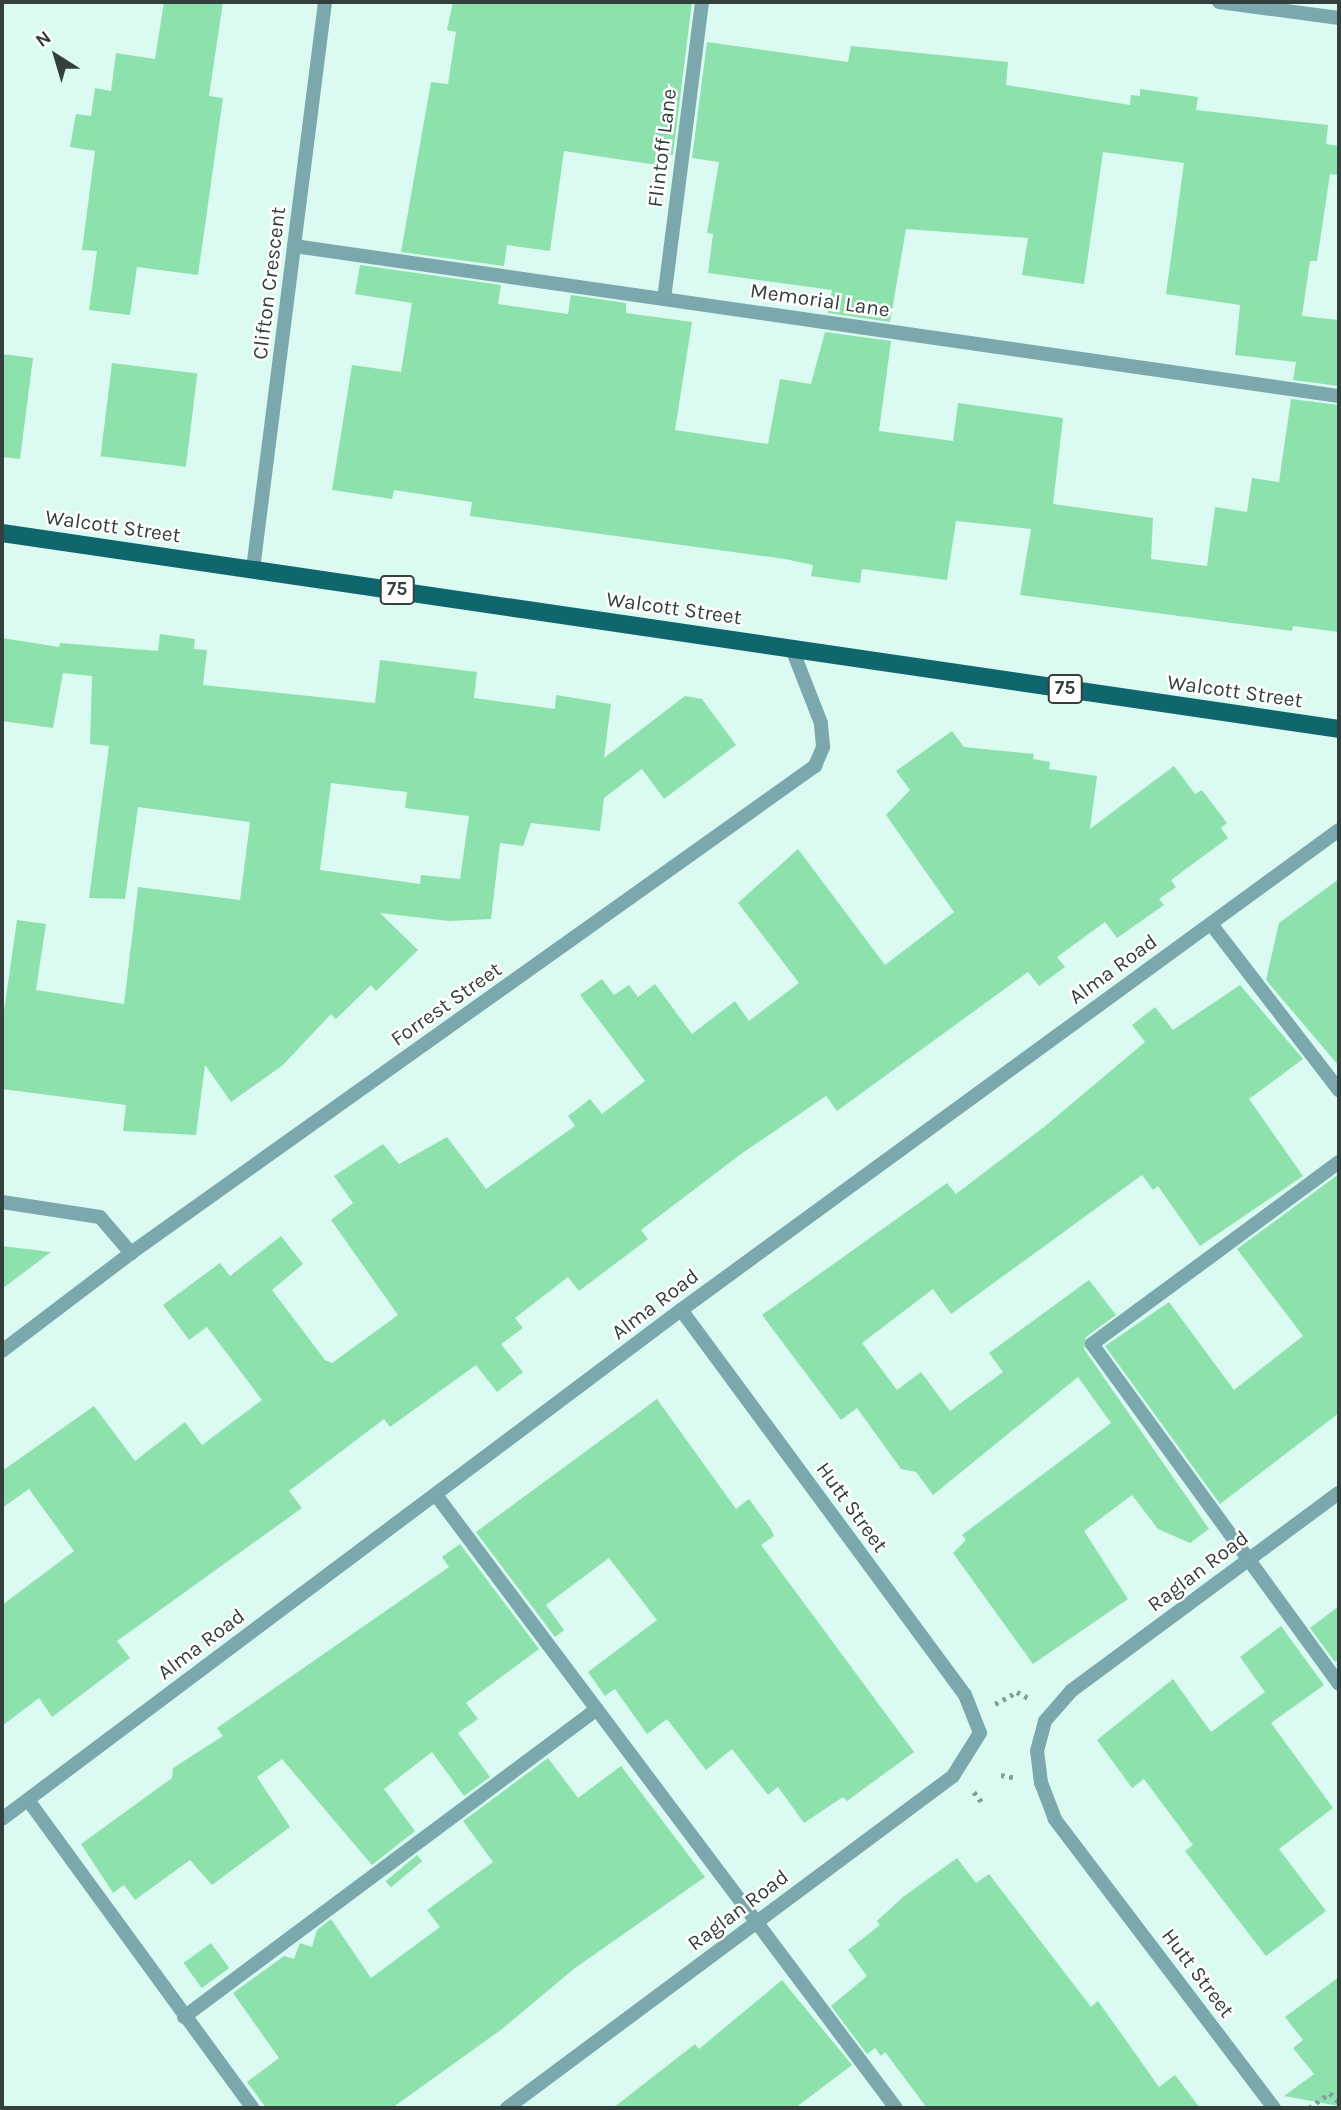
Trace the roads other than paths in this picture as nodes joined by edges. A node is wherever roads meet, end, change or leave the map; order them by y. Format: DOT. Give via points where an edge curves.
graph roads {
  1 [pos="325,2"];
  2 [pos="702,2"];
  3 [pos="1226,2"];
  4 [pos="1339,18"];
  5 [pos="294,246"];
  6 [pos="664,299"];
  7 [pos="1339,396"];
  8 [pos="2,533"];
  9 [pos="253,569"];
  10 [pos="792,649"];
  11 [pos="1339,729"];
  12 [pos="1339,830"];
  13 [pos="1211,924"];
  14 [pos="1339,1090"];
  15 [pos="1339,1161"];
  16 [pos="2,1202"];
  17 [pos="131,1253"];
  18 [pos="681,1310"];
  19 [pos="2,1351"];
  20 [pos="1339,1493"];
  21 [pos="436,1495"];
  22 [pos="1247,1561"];
  23 [pos="1339,1684"];
  24 [pos="597,1709"];
  25 [pos="980,1733"];
  26 [pos="1037,1751"];
  27 [pos="28,1800"];
  28 [pos="2,1819"];
  29 [pos="758,1922"];
  30 [pos="184,2017"];
  31 [pos="253,2108"];
  32 [pos="507,2108"];
  33 [pos="896,2108"];
  34 [pos="1274,2108"];
  1 -- 5 [label="street, Clifton Crescent"];
  2 -- 6 [label="street, Flintoff Lane"];
  3 -- 4 [label="street"];
  5 -- 6 [label="street, Memorial Lane"];
  5 -- 9 [label="street, Clifton Crescent"];
  6 -- 7 [label="street, Memorial Lane"];
  8 -- 9 [label="main road, Walcott Street / 75"];
  9 -- 10 [label="main road, Walcott Street / 75"];
  10 -- 11 [label="main road, Walcott Street / 75"];
  10 -- 17 [label="street, Forrest Street" via="821,723 823,747 815,766"];
  12 -- 13 [label="street, Alma Road"];
  13 -- 14 [label="street"];
  13 -- 18 [label="street, Alma Road"];
  15 -- 22 [label="street" via="1092,1344"];
  16 -- 17 [label="street" via="100,1217"];
  17 -- 19 [label="street, Forrest Street"];
  18 -- 21 [label="street, Alma Road"];
  18 -- 25 [label="street, Hutt Street" via="965,1695"];
  20 -- 22 [label="street, Raglan Road"];
  21 -- 24 [label="street"];
  21 -- 27 [label="street, Alma Road"];
  22 -- 23 [label="street"];
  22 -- 26 [label="street, Raglan Road" via="1071,1692 1045,1721"];
  24 -- 29 [label="street"];
  24 -- 30 [label="street"];
  25 -- 29 [label="street, Raglan Road" via="953,1776"];
  26 -- 34 [label="street, Hutt Street" via="1041,1783 1055,1819"];
  27 -- 28 [label="street, Alma Road"];
  27 -- 30 [label="street"];
  29 -- 32 [label="street, Raglan Road"];
  29 -- 33 [label="street"];
  30 -- 31 [label="street"];
}
